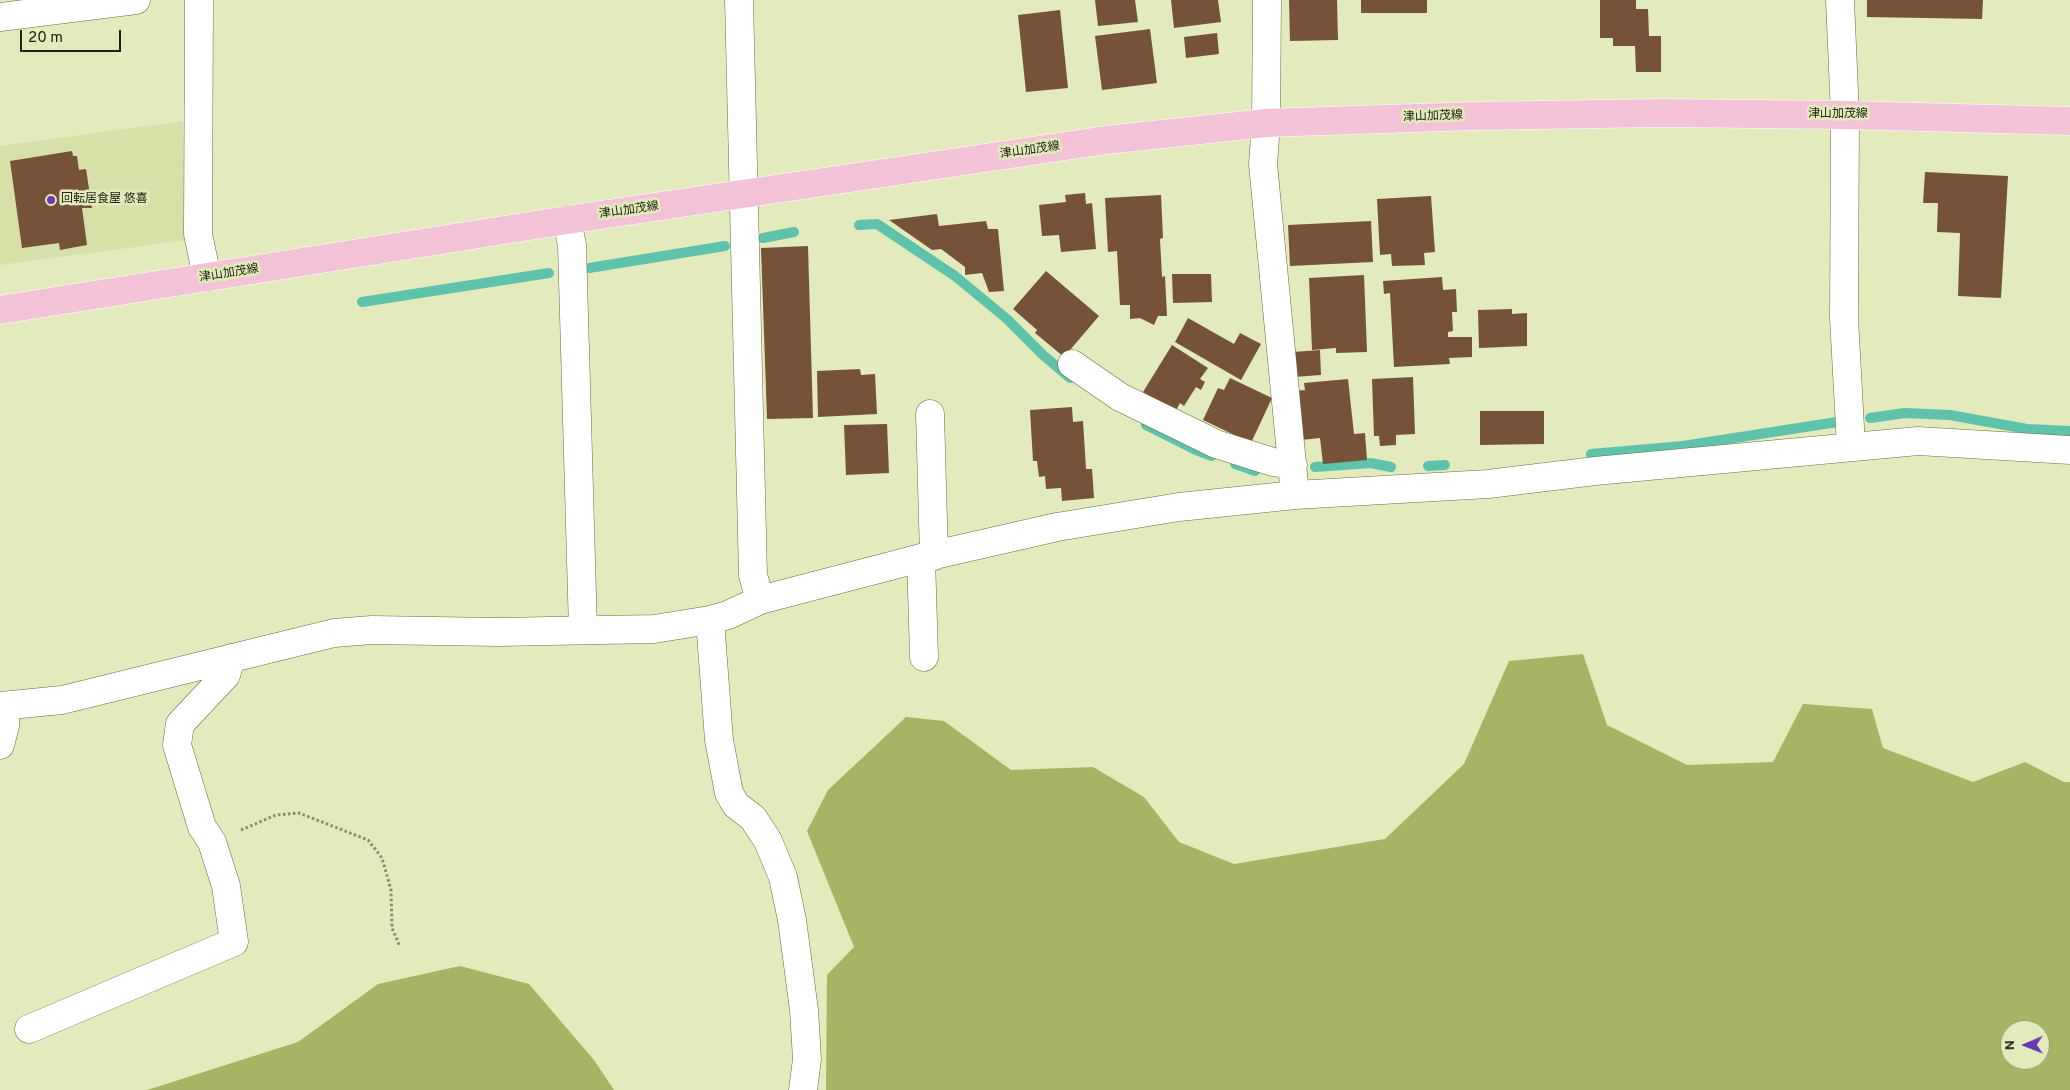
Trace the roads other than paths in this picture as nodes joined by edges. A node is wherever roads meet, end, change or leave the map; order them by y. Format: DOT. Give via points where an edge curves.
graph roads {
  1 [pos="136,0"];
  2 [pos="199,0"];
  3 [pos="739,0"];
  4 [pos="1267,0"];
  5 [pos="1840,0"];
  6 [pos="0,17"];
  7 [pos="1845,115"];
  8 [pos="2070,121"];
  9 [pos="1266,123"];
  10 [pos="744,194"];
  11 [pos="567,220"];
  12 [pos="206,277"];
  13 [pos="0,310"];
  14 [pos="1072,364"];
  15 [pos="930,414"];
  16 [pos="1851,446"];
  17 [pos="2070,450"];
  18 [pos="1293,465"];
  19 [pos="1295,495"];
  20 [pos="928,557"];
  21 [pos="760,600"];
  22 [pos="710,620"];
  23 [pos="583,630"];
  24 [pos="924,657"];
  25 [pos="231,658"];
  26 [pos="3,706"];
  27 [pos="0,745"];
  28 [pos="29,1028"];
  29 [pos="803,1090"];
  1 -- 6 [label="street"];
  2 -- 12 [label="street" via="198,234"];
  3 -- 10 [label="street"];
  4 -- 9 [label="street"];
  5 -- 7 [label="street"];
  7 -- 8 [label="main road, 津山加茂線"];
  7 -- 9 [label="main road, 津山加茂線" via="1563,115"];
  7 -- 16 [label="street" via="1844,318"];
  9 -- 10 [label="main road, 津山加茂線" via="1106,140"];
  9 -- 18 [label="street" via="1263,164"];
  10 -- 11 [label="main road, 津山加茂線"];
  10 -- 21 [label="street" via="753,575"];
  11 -- 12 [label="main road, 津山加茂線"];
  11 -- 23 [label="street" via="572,245"];
  12 -- 13 [label="main road, 津山加茂線"];
  14 -- 18 [label="street" via="1120,397 1216,444"];
  15 -- 20 [label="street"];
  16 -- 17 [label="street" via="1918,441 1973,442"];
  16 -- 19 [label="street" via="1488,484"];
  18 -- 19 [label="street"];
  19 -- 20 [label="street" via="1179,507 1067,525"];
  20 -- 21 [label="street"];
  20 -- 24 [label="street"];
  21 -- 22 [label="street"];
  22 -- 23 [label="street" via="654,629"];
  22 -- 29 [label="street" via="719,740 729,794 736,805 753,818 768,841 783,877 804,1010 807,1059"];
  23 -- 25 [label="street" via="372,630 334,633"];
  25 -- 26 [label="street" via="62,700"];
  25 -- 28 [label="street" via="226,675 180,724 177,745 202,827 212,842 226,886 234,942"];
  26 -- 27 [label="street" via="5,726"];
}
